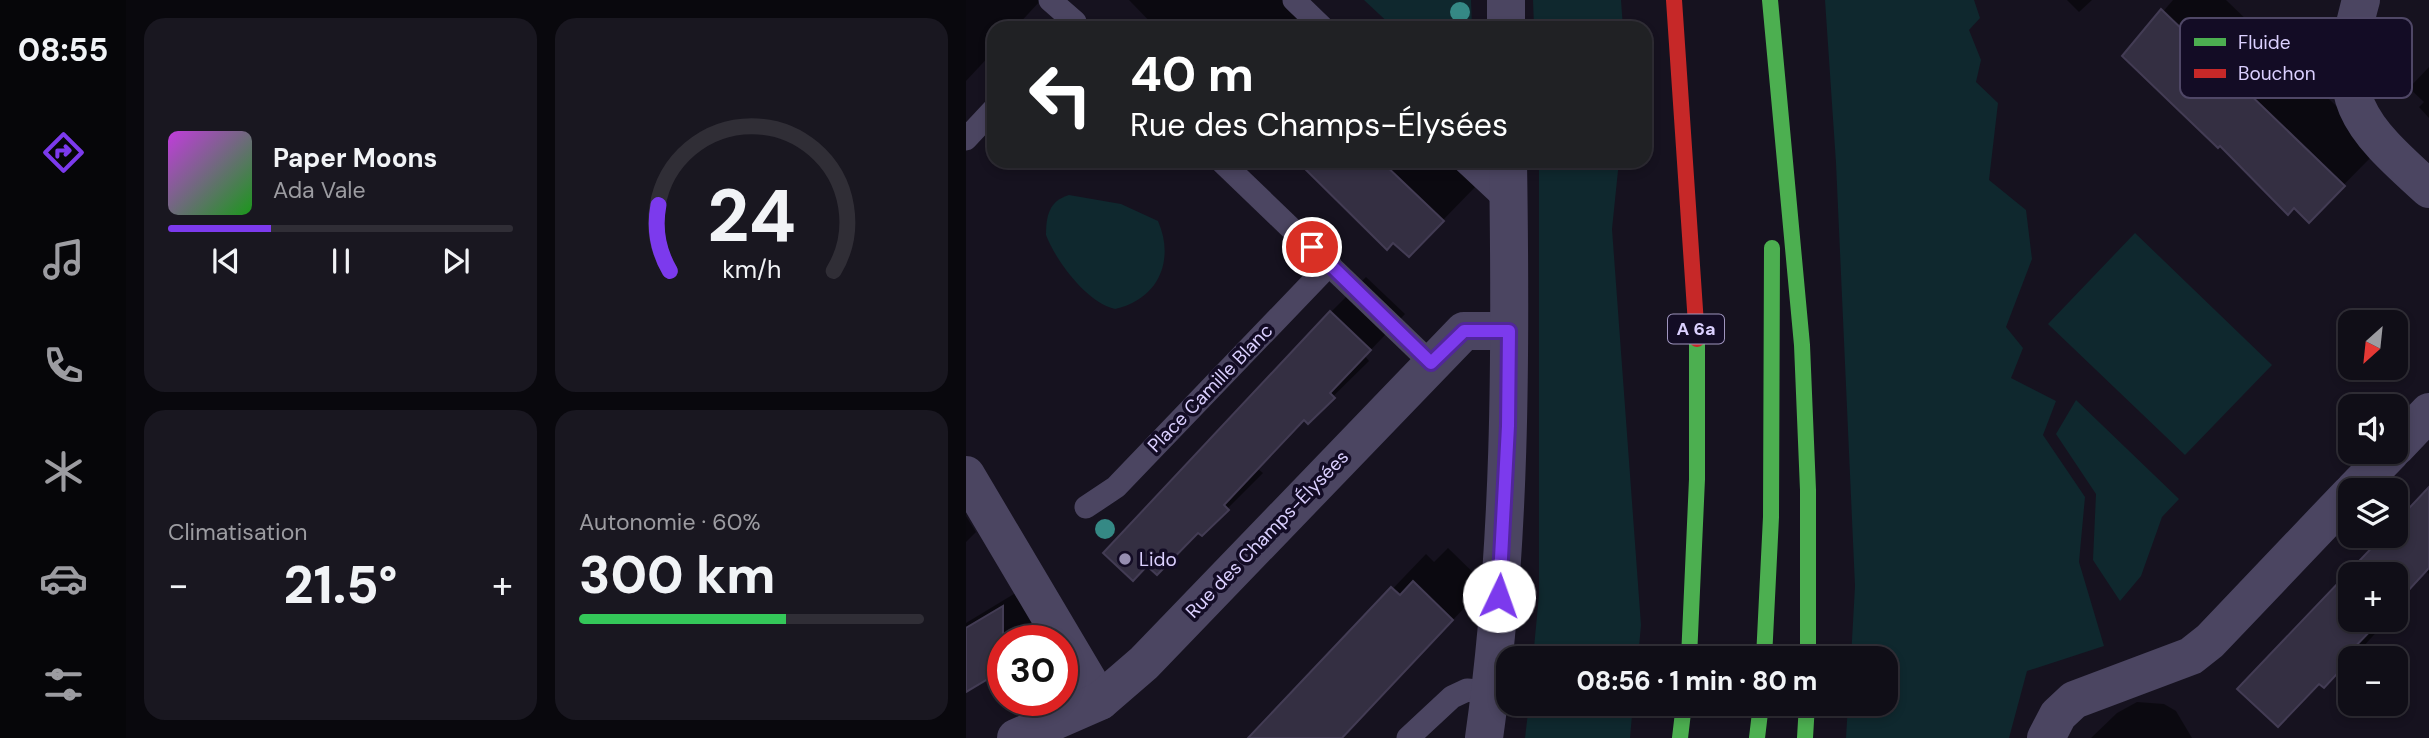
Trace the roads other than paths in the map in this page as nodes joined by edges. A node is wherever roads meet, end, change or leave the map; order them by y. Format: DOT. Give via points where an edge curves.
graph roads {
  1 [pos="1050,0"];
  2 [pos="1294,0"];
  3 [pos="1506,0"];
  4 [pos="1674,0"];
  5 [pos="1770,0"];
  6 [pos="2361,0"];
  7 [pos="2357,18"];
  8 [pos="1070,21"];
  9 [pos="1316,21"];
  10 [pos="1506,21"];
  11 [pos="1776,78"];
  12 [pos="2353,98"];
  13 [pos="987,116"];
  14 [pos="966,139"];
  15 [pos="1228,168"];
  16 [pos="1472,168"];
  17 [pos="1508,168"];
  18 [pos="2420,181"];
  19 [pos="1509,202"];
  20 [pos="1773,202"];
  21 [pos="1772,230"];
  22 [pos="1330,264"];
  23 [pos="1509,331"];
  24 [pos="1431,363"];
  25 [pos="2429,412"];
  26 [pos="2408,434"];
  27 [pos="2379,464"];
  28 [pos="966,475"];
  29 [pos="2366,478"];
  30 [pos="1086,507"];
  31 [pos="2338,507"];
  32 [pos="1690,646"];
  33 [pos="1766,646"];
  34 [pos="1808,646"];
  35 [pos="1491,692"];
  36 [pos="1100,701"];
  37 [pos="1683,716"];
  38 [pos="1759,716"];
  39 [pos="1806,716"];
  40 [pos="1016,738"];
  41 [pos="1408,738"];
  42 [pos="1484,738"];
  43 [pos="1680,738"];
  44 [pos="1757,738"];
  45 [pos="1805,738"];
  46 [pos="2046,738"];
  1 -- 8 [label="lane"];
  2 -- 9 [label="lane"];
  3 -- 10 [label="street"];
  4 -- 32 [label="highway, A 6a" via="1698,348"];
  5 -- 11 [label="highway"];
  6 -- 7 [label="street"];
  11 -- 20 [label="highway"];
  11 -- 34 [label="highway" via="1802,345"];
  12 -- 18 [label="street" via="2370,132"];
  13 -- 14 [label="lane"];
  15 -- 22 [label="lane"];
  16 -- 19 [label="lane"];
  17 -- 19 [label="street"];
  19 -- 23 [label="street"];
  21 -- 33 [label="highway"];
  22 -- 24 [label="lane"];
  22 -- 30 [label="lane, Place Camille Blanc" via="1116,487"];
  23 -- 24 [label="street, Rue des Champs-Élysées" via="1464,331"];
  23 -- 35 [label="street" via="1508,426"];
  24 -- 36 [label="street, Rue des Champs-Élysées" via="1144,663"];
  25 -- 26 [label="street"];
  27 -- 29 [label="street"];
  28 -- 36 [label="street"];
  31 -- 46 [label="street" via="2210,641 2191,656 2074,700 2058,715"];
  35 -- 41 [label="lane" via="1467,690 1452,697"];
  35 -- 42 [label="street"];
  36 -- 40 [label="street, Rue des Champs-Élysées"];
  37 -- 43 [label="highway"];
  38 -- 44 [label="highway"];
  39 -- 45 [label="highway"];
}
